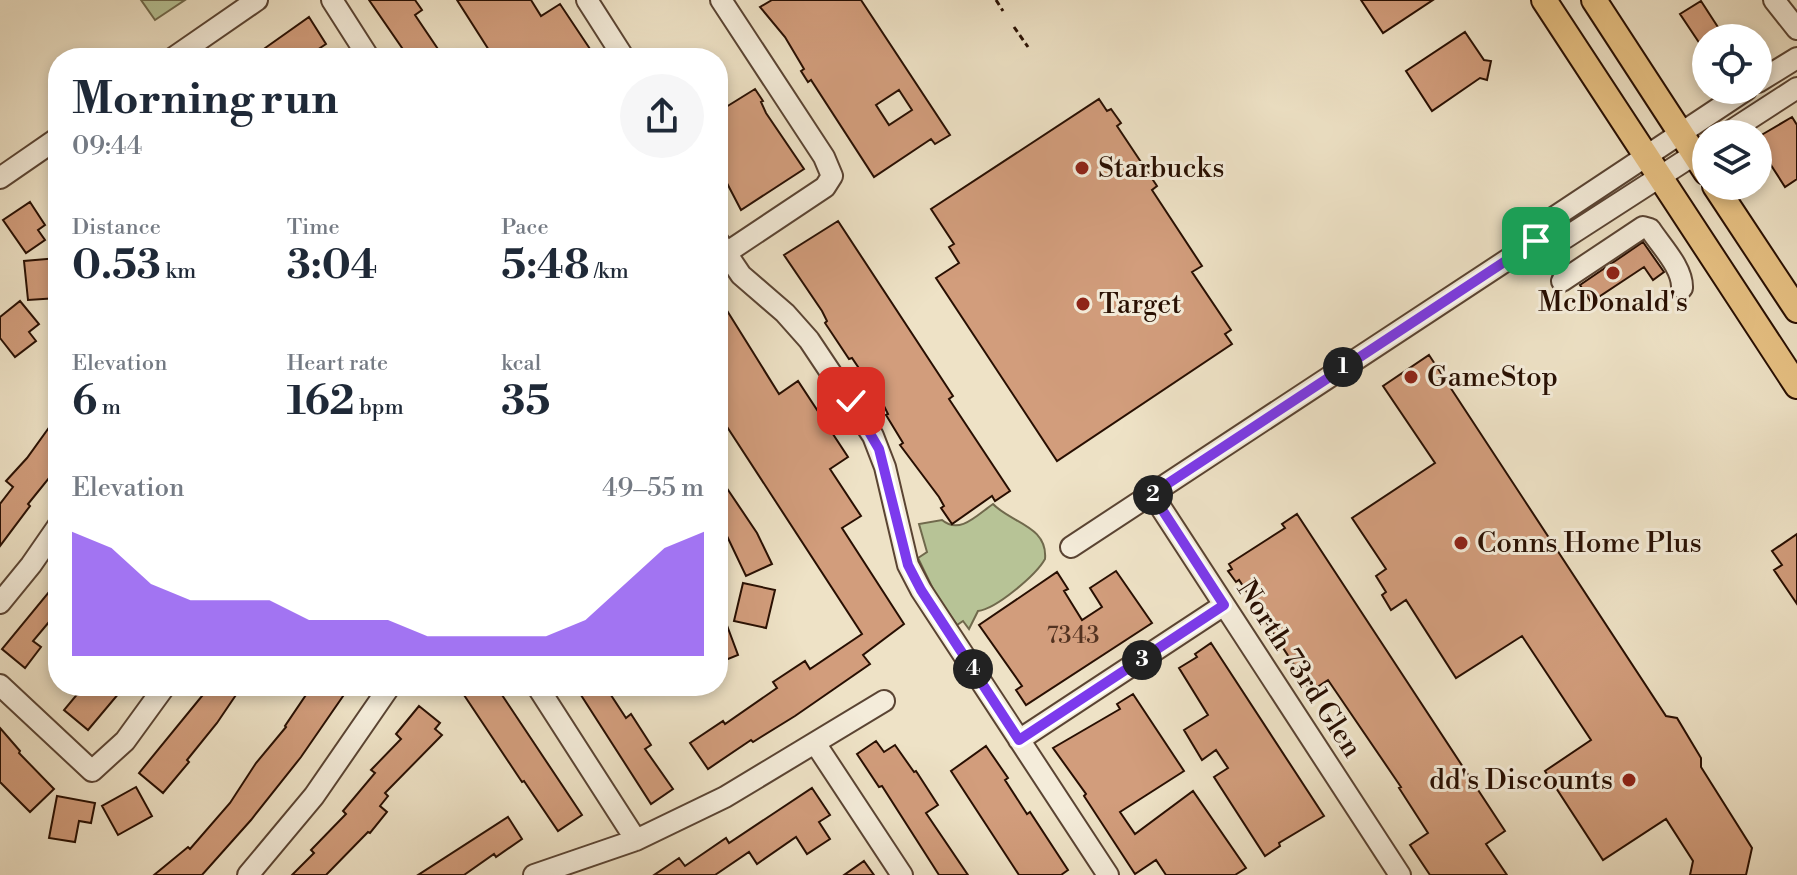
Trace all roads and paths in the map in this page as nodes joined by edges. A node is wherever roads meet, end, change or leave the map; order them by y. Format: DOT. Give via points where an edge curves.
graph roads {
  1 [pos="257,0"];
  2 [pos="332,0"];
  3 [pos="587,0"];
  4 [pos="721,0"];
  5 [pos="996,0"];
  6 [pos="1544,0"];
  7 [pos="1594,0"];
  8 [pos="1774,0"];
  9 [pos="1003,11"];
  10 [pos="1014,27"];
  11 [pos="1797,29"];
  12 [pos="1028,47"];
  13 [pos="187,48"];
  14 [pos="363,48"];
  15 [pos="618,48"];
  16 [pos="1797,58"];
  17 [pos="1772,73"];
  18 [pos="1797,88"];
  19 [pos="1724,104"];
  20 [pos="1748,120"];
  21 [pos="1681,132"];
  22 [pos="48,145"];
  23 [pos="1692,146"];
  24 [pos="1646,156"];
  25 [pos="1692,162"];
  26 [pos="1659,176"];
  27 [pos="0,178"];
  28 [pos="1724,200"];
  29 [pos="1536,241"];
  30 [pos="728,244"];
  31 [pos="728,256"];
  32 [pos="1562,281"];
  33 [pos="1682,288"];
  34 [pos="1797,310"];
  35 [pos="1797,386"];
  36 [pos="1152,494"];
  37 [pos="48,540"];
  38 [pos="1071,547"];
  39 [pos="0,603"];
  40 [pos="1224,605"];
  41 [pos="0,685"];
  42 [pos="158,696"];
  43 [pos="383,696"];
  44 [pos="543,696"];
  45 [pos="884,701"];
  46 [pos="1019,740"];
  47 [pos="815,743"];
  48 [pos="636,840"];
  49 [pos="248,875"];
  50 [pos="534,875"];
  51 [pos="902,875"];
  52 [pos="1108,875"];
  53 [pos="1400,875"];
  1 -- 13 [label="street"];
  2 -- 14 [label="street"];
  3 -- 15 [label="street"];
  4 -- 30 [label="street" via="832,176 825,187"];
  5 -- 9 [label="path"];
  6 -- 24 [label="main road"];
  7 -- 21 [label="main road"];
  8 -- 11 [label="street"];
  10 -- 12 [label="path"];
  16 -- 17 [label="street"];
  18 -- 20 [label="street"];
  19 -- 21 [label="street"];
  21 -- 23 [label="main road"];
  21 -- 24 [label="street"];
  22 -- 27 [label="street"];
  24 -- 26 [label="main road"];
  24 -- 29 [label="street" via="1553,218"];
  25 -- 26 [label="street"];
  26 -- 29 [label="street" via="1565,238"];
  26 -- 35 [label="main road"];
  28 -- 34 [label="main road"];
  29 -- 36 [label="street"];
  31 -- 46 [label="street" via="809,340 873,436 908,565"];
  32 -- 33 [label="street" via="1643,227 1650,229 1676,268"];
  36 -- 38 [label="street"];
  36 -- 40 [label="street, North 73rd Glen"];
  37 -- 39 [label="street"];
  40 -- 46 [label="street"];
  40 -- 53 [label="street, North 73rd Glen"];
  41 -- 42 [label="street" via="92,771 125,741"];
  43 -- 49 [label="street" via="314,796"];
  44 -- 48 [label="street"];
  45 -- 47 [label="street"];
  46 -- 52 [label="street"];
  47 -- 48 [label="street" via="725,797"];
  47 -- 51 [label="street"];
  48 -- 50 [label="street"];
}
